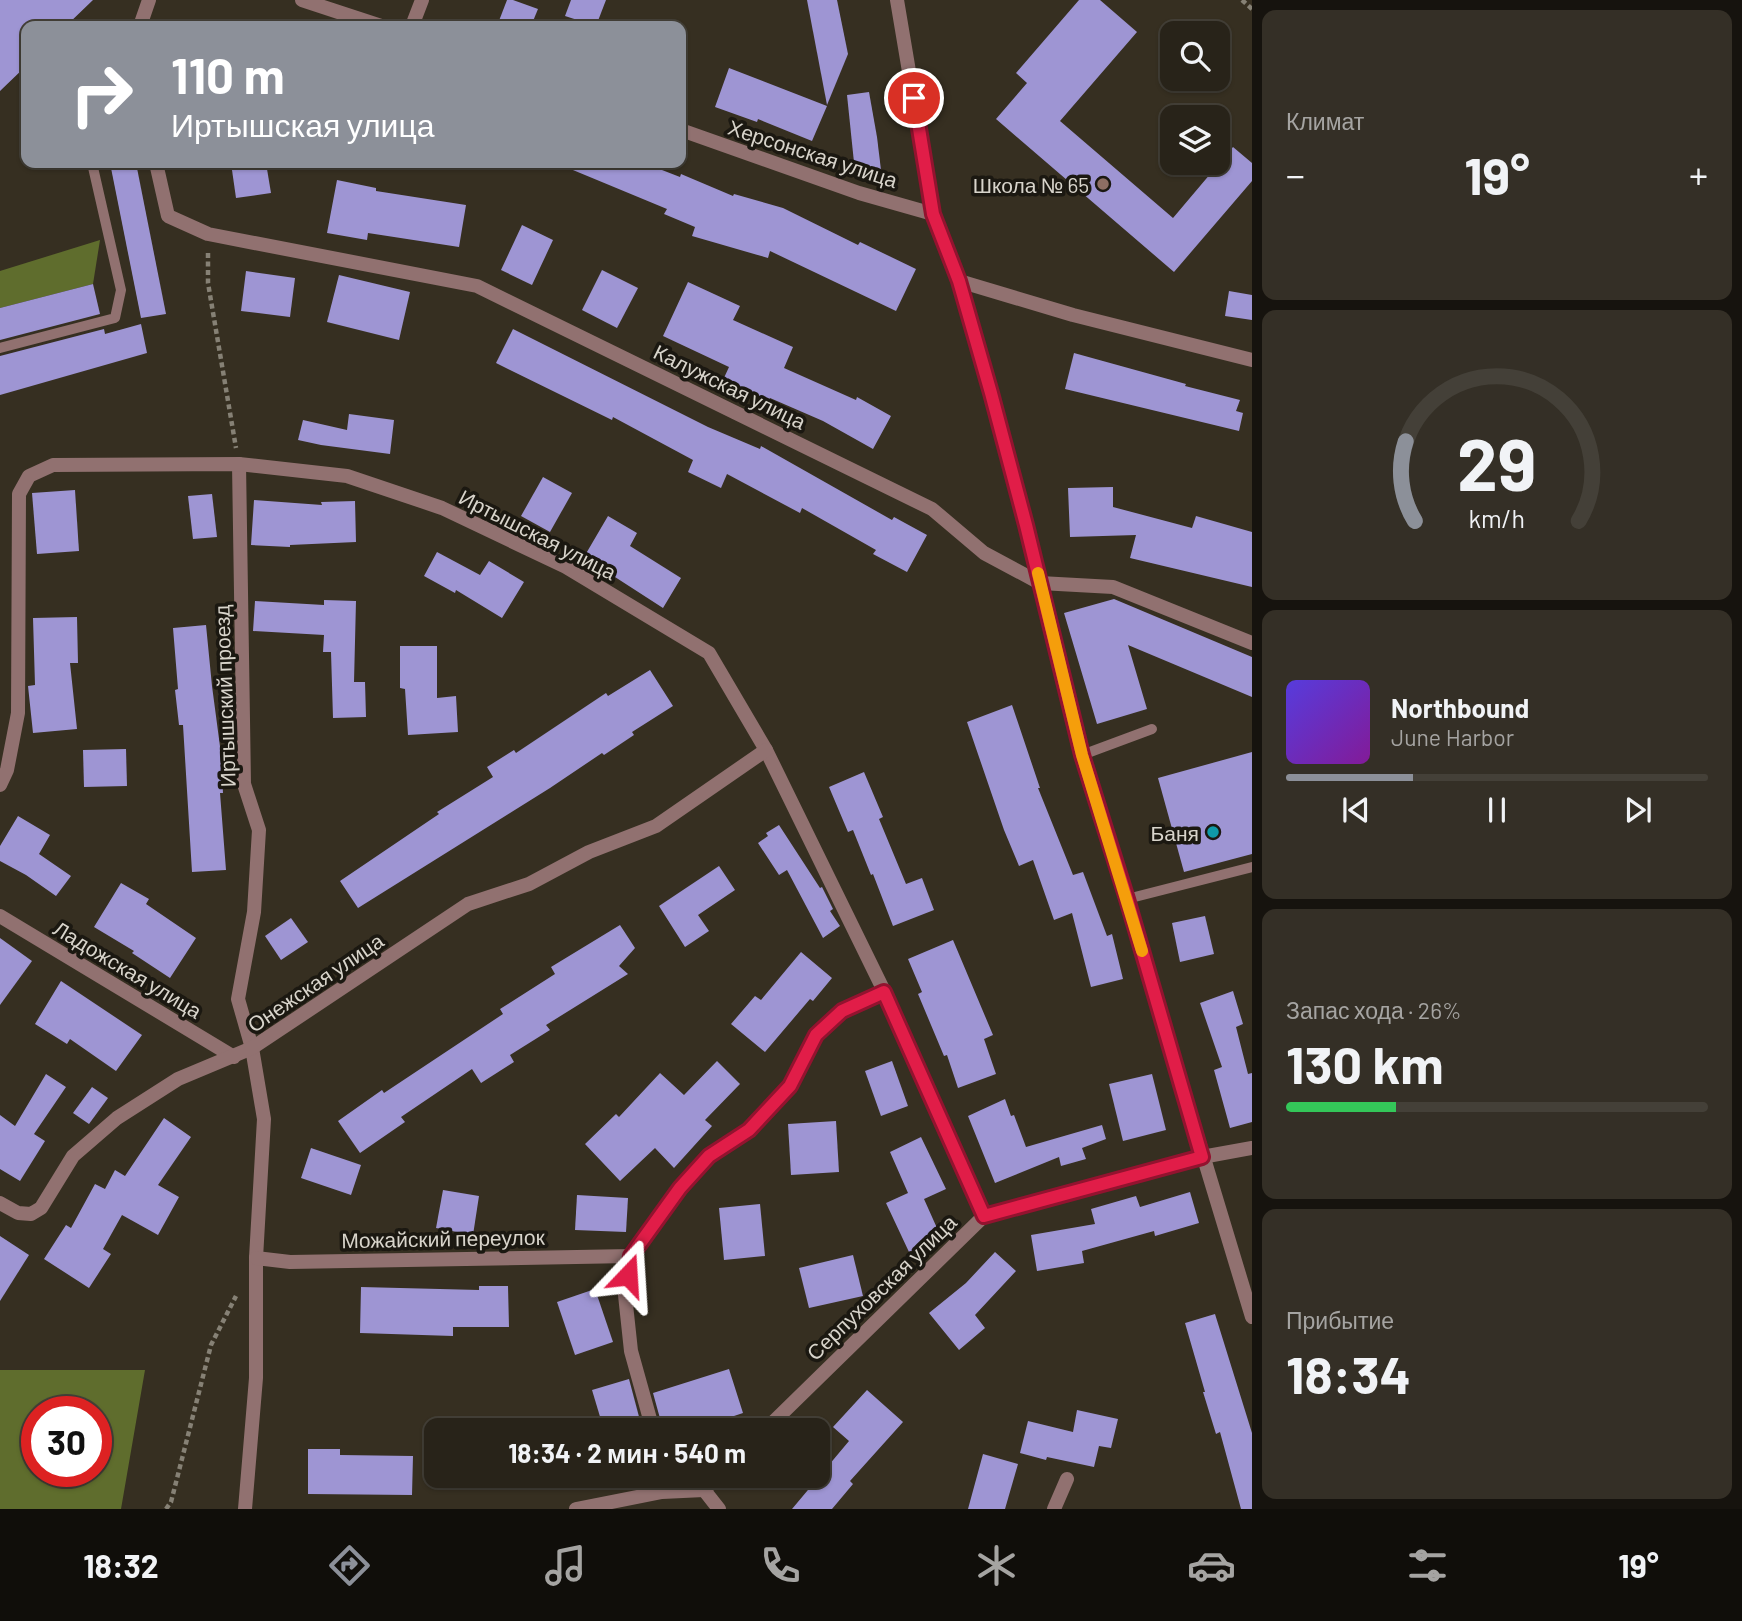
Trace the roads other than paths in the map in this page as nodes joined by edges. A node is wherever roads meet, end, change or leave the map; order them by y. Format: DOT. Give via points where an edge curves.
graph roads {
  1 [pos="149,0"];
  2 [pos="302,0"];
  3 [pos="422,0"];
  4 [pos="897,0"];
  5 [pos="142,21"];
  6 [pos="367,21"];
  7 [pos="414,21"];
  8 [pos="686,132"];
  9 [pos="93,168"];
  10 [pos="157,168"];
  11 [pos="933,214"];
  12 [pos="959,281"];
  13 [pos="0,348"];
  14 [pos="1252,360"];
  15 [pos="239,464"];
  16 [pos="1040,583"];
  17 [pos="1252,643"];
  18 [pos="1152,729"];
  19 [pos="766,750"];
  20 [pos="1082,755"];
  21 [pos="0,785"];
  22 [pos="1252,867"];
  23 [pos="1127,899"];
  24 [pos="0,916"];
  25 [pos="884,992"];
  26 [pos="252,1048"];
  27 [pos="234,1057"];
  28 [pos="1252,1148"];
  29 [pos="1202,1157"];
  30 [pos="0,1203"];
  31 [pos="984,1216"];
  32 [pos="631,1256"];
  33 [pos="256,1258"];
  34 [pos="1252,1317"];
  35 [pos="650,1418"];
  36 [pos="777,1418"];
  37 [pos="1067,1479"];
  38 [pos="701,1488"];
  39 [pos="704,1490"];
  40 [pos="245,1509"];
  41 [pos="576,1509"];
  42 [pos="719,1509"];
  43 [pos="1054,1509"];
  1 -- 5 [label="street"];
  2 -- 6 [label="street"];
  3 -- 7 [label="street"];
  4 -- 11 [label="street"];
  8 -- 11 [label="street, Херсонская улица"];
  9 -- 13 [label="lane" via="121,290 115,318"];
  10 -- 16 [label="street, Калужская улица" via="168,216 208,234 477,286 932,509 984,553"];
  11 -- 12 [label="street"];
  12 -- 14 [label="street"];
  12 -- 16 [label="street"];
  15 -- 19 [label="street, Иртышская улица" via="347,475 442,508 566,567 709,653"];
  15 -- 21 [label="street, Иртышская улица" via="53,465 29,476 19,494 18,713"];
  15 -- 26 [label="street, Иртышский проезд" via="244,784 258,830 254,912 238,999"];
  16 -- 17 [label="street, Калужская улица" via="1113,587"];
  16 -- 20 [label="street"];
  18 -- 20 [label="lane"];
  19 -- 25 [label="street, Иртышская улица"];
  19 -- 26 [label="street, Онежская улица" via="656,826 589,852 528,884 468,904"];
  20 -- 23 [label="street"];
  22 -- 23 [label="lane"];
  23 -- 29 [label="street"];
  24 -- 27 [label="street, Ладожская улица"];
  25 -- 31 [label="street, Иртышская улица"];
  25 -- 32 [label="street" via="842,1011 816,1035 790,1086 749,1130 709,1156"];
  26 -- 27 [label="street"];
  26 -- 33 [label="street, Онежская улица" via="264,1119"];
  27 -- 30 [label="street" via="178,1079 117,1118 73,1156 41,1208 31,1214 18,1213"];
  28 -- 29 [label="street, Серпуховская улица"];
  29 -- 31 [label="street, Серпуховская улица"];
  29 -- 34 [label="street"];
  31 -- 36 [label="street, Серпуховская улица"];
  32 -- 33 [label="street, Можайский переулок" via="290,1262"];
  32 -- 35 [label="street" via="625,1295 631,1351"];
  33 -- 40 [label="street, Онежская улица" via="256,1378"];
  37 -- 43 [label="street"];
  38 -- 39 [label="street"];
  39 -- 41 [label="street" via="662,1492"];
  39 -- 42 [label="street"];
}
